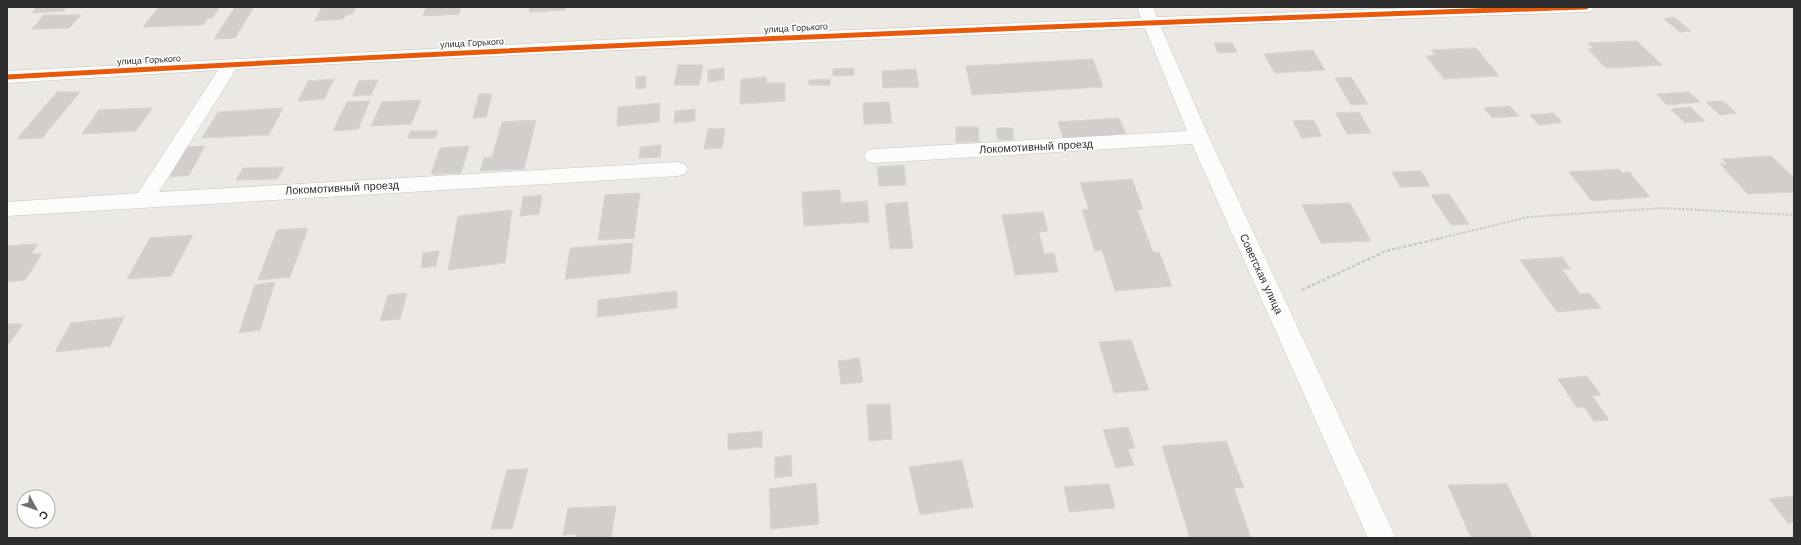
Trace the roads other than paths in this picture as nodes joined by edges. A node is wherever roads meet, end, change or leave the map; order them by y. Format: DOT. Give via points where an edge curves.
graph roads {
  1 [pos="1586,7"];
  2 [pos="1147,14"];
  3 [pos="231,64"];
  4 [pos="7,77"];
  5 [pos="1198,137"];
  6 [pos="874,156"];
  7 [pos="678,169"];
  8 [pos="144,200"];
  9 [pos="7,209"];
  10 [pos="1382,538"];
  1 -- 2 [label="street, улица Горького"];
  2 -- 3 [label="street, улица Горького"];
  2 -- 5 [label="street, Советская улица"];
  3 -- 4 [label="street, улица Горького"];
  3 -- 8 [label="street"];
  5 -- 6 [label="street, Локомотивный проезд"];
  5 -- 10 [label="street, Советская улица"];
  7 -- 8 [label="street, Локомотивный проезд"];
  8 -- 9 [label="street, Локомотивный проезд"];
}
